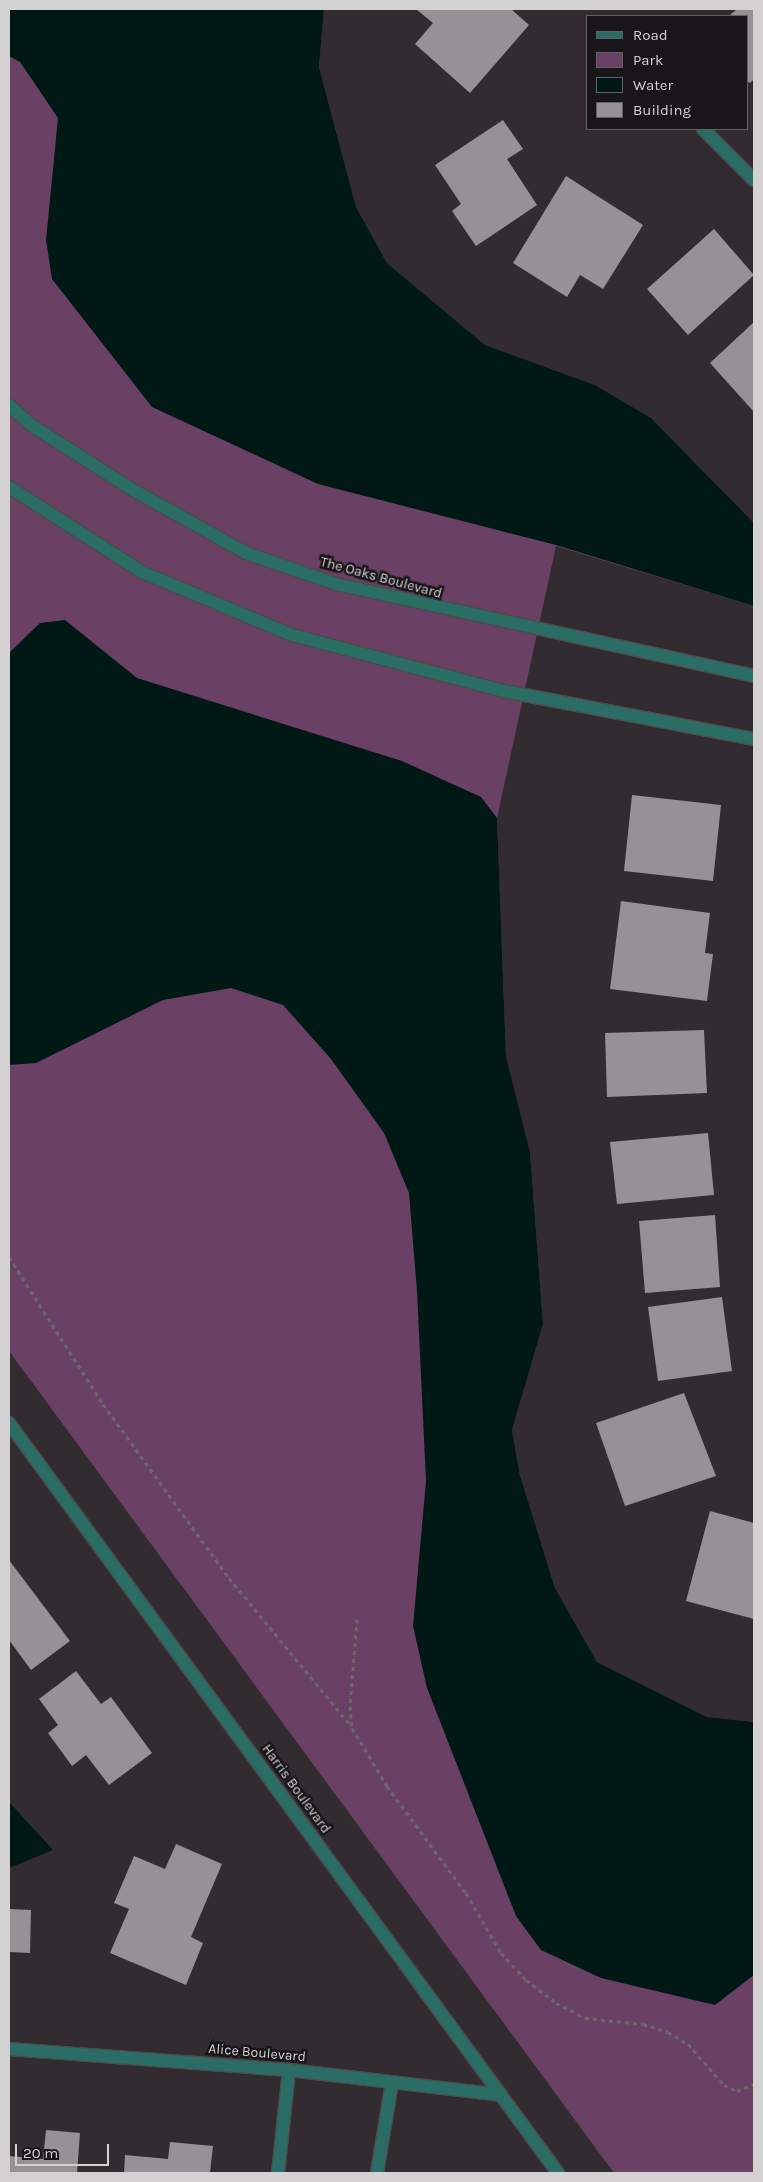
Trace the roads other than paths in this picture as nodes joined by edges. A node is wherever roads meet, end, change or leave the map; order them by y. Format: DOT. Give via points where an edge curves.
graph roads {
  1 [pos="704,130"];
  2 [pos="754,180"];
  3 [pos="9,405"];
  4 [pos="9,487"];
  5 [pos="754,676"];
  6 [pos="754,739"];
  7 [pos="9,1423"];
  8 [pos="9,2048"];
  9 [pos="289,2070"];
  10 [pos="392,2082"];
  11 [pos="501,2095"];
  12 [pos="278,2173"];
  13 [pos="377,2173"];
  14 [pos="558,2173"];
  1 -- 2 [label="street"];
  3 -- 5 [label="street, The Oaks Boulevard" via="31,425 133,490 246,553 336,584"];
  4 -- 6 [label="street" via="142,572 292,635 504,691"];
  7 -- 11 [label="street, Harris Boulevard"];
  8 -- 9 [label="street, Alice Boulevard"];
  9 -- 10 [label="street, Alice Boulevard"];
  9 -- 12 [label="street"];
  10 -- 11 [label="street, Alice Boulevard"];
  10 -- 13 [label="street"];
  11 -- 14 [label="street, Harris Boulevard"];
}
